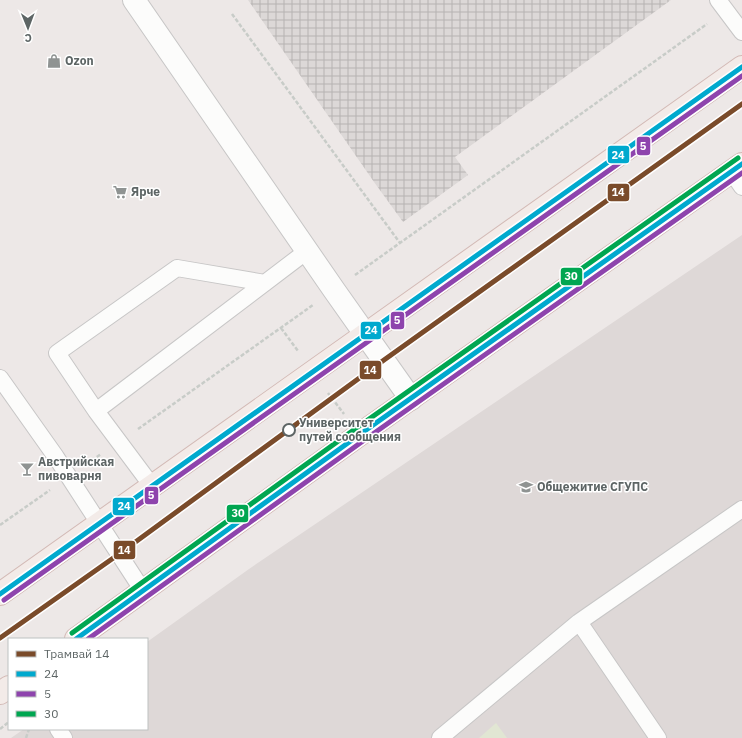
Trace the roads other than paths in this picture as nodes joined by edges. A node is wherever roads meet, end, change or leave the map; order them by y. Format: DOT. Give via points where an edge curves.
graph roads {
  1 [pos="134,0"];
  2 [pos="722,5"];
  3 [pos="742,32"];
  4 [pos="742,67"];
  5 [pos="738,174"];
  6 [pos="307,251"];
  7 [pos="265,283"];
  8 [pos="365,335"];
  9 [pos="0,378"];
  10 [pos="411,399"];
  11 [pos="96,411"];
  12 [pos="152,486"];
  13 [pos="742,509"];
  14 [pos="100,523"];
  15 [pos="143,591"];
  16 [pos="0,594"];
  17 [pos="579,622"];
  18 [pos="77,638"];
  19 [pos="440,738"];
  20 [pos="658,738"];
  1 -- 6 [label="street"];
  2 -- 3 [label="lane"];
  4 -- 8 [label="main road"];
  5 -- 10 [label="main road"];
  6 -- 7 [label="lane"];
  6 -- 8 [label="street"];
  7 -- 11 [label="lane"];
  7 -- 11 [label="lane" via="177,268 57,353"];
  8 -- 10 [label="street"];
  8 -- 12 [label="main road"];
  9 -- 14 [label="lane"];
  10 -- 15 [label="main road"];
  11 -- 12 [label="lane"];
  12 -- 14 [label="main road"];
  13 -- 17 [label="lane"];
  14 -- 15 [label="lane"];
  14 -- 16 [label="main road"];
  15 -- 18 [label="main road"];
  17 -- 19 [label="lane"];
  17 -- 20 [label="lane"];
}
